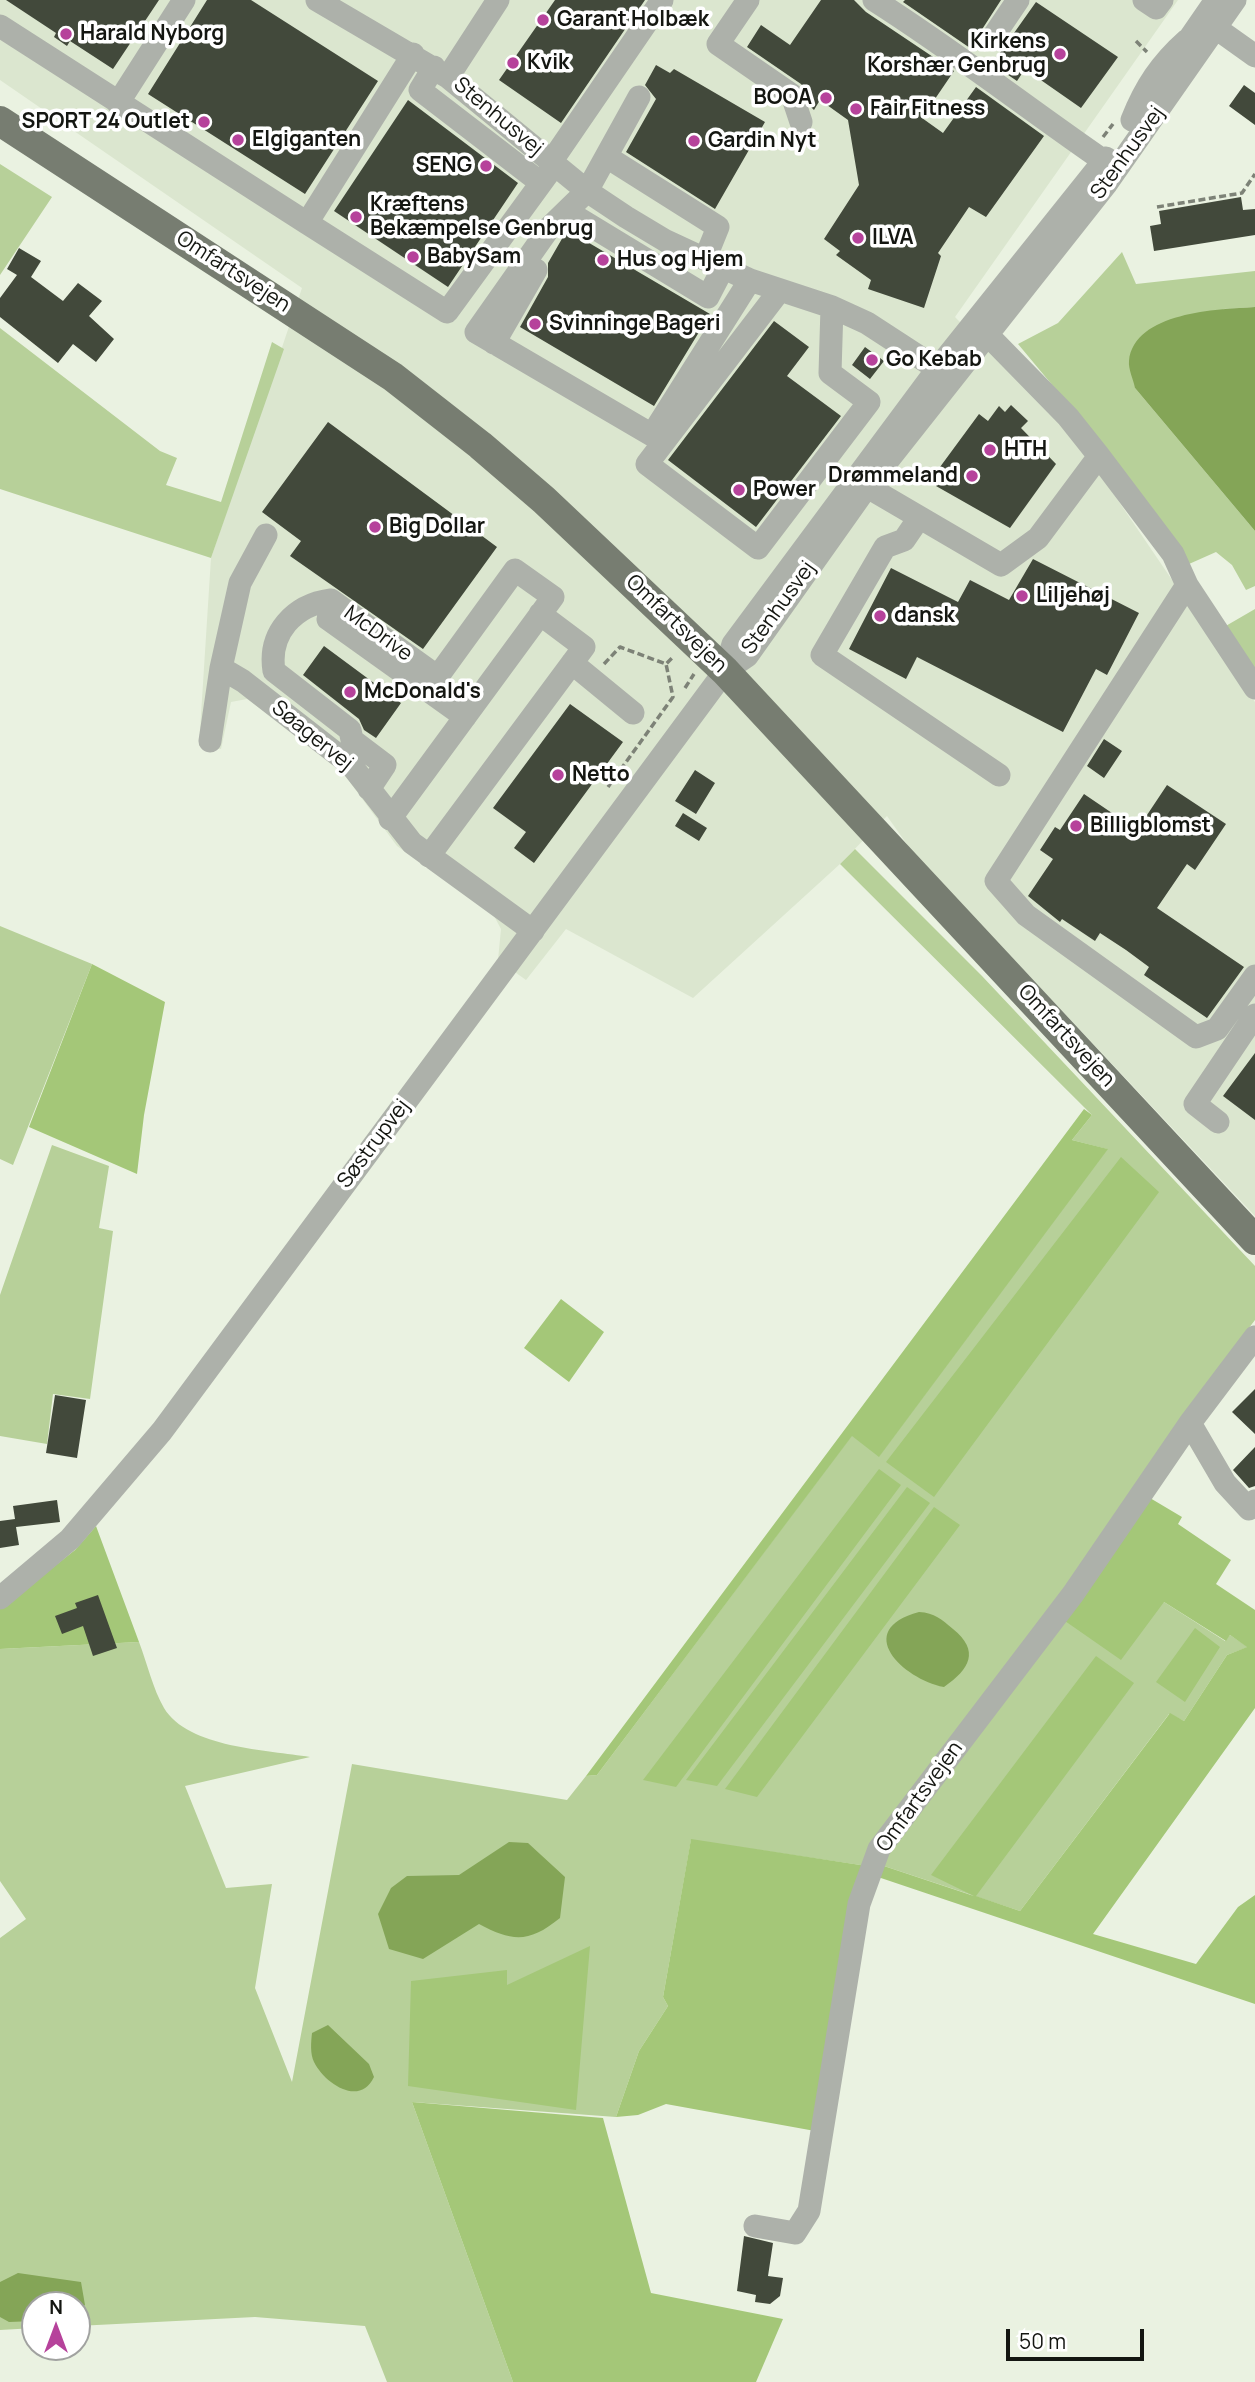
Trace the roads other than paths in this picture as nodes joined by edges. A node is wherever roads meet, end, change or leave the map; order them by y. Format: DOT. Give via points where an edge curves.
graph roads {
  1 [pos="184,0"];
  2 [pos="317,0"];
  3 [pos="498,0"];
  4 [pos="662,0"];
  5 [pos="748,0"];
  6 [pos="874,0"];
  7 [pos="1018,0"];
  8 [pos="1144,0"];
  9 [pos="1162,0"];
  10 [pos="1235,0"];
  11 [pos="1207,21"];
  12 [pos="0,26"];
  13 [pos="993,37"];
  14 [pos="413,54"];
  15 [pos="1255,56"];
  16 [pos="441,72"];
  17 [pos="639,97"];
  18 [pos="118,103"];
  19 [pos="0,121"];
  20 [pos="801,121"];
  21 [pos="607,157"];
  22 [pos="1104,161"];
  23 [pos="549,169"];
  24 [pos="587,191"];
  25 [pos="568,212"];
  26 [pos="307,223"];
  27 [pos="666,241"];
  28 [pos="714,263"];
  29 [pos="653,264"];
  30 [pos="750,280"];
  31 [pos="780,290"];
  32 [pos="832,307"];
  33 [pos="981,328"];
  34 [pos="945,373"];
  35 [pos="1099,456"];
  36 [pos="860,483"];
  37 [pos="919,518"];
  38 [pos="266,535"];
  39 [pos="1187,585"];
  40 [pos="540,614"];
  41 [pos="572,663"];
  42 [pos="221,668"];
  43 [pos="725,671"];
  44 [pos="433,684"];
  45 [pos="1255,688"];
  46 [pos="633,713"];
  47 [pos="465,717"];
  48 [pos="210,741"];
  49 [pos="999,775"];
  50 [pos="369,789"];
  51 [pos="390,819"];
  52 [pos="429,856"];
  53 [pos="533,931"];
  54 [pos="1255,976"];
  55 [pos="1255,1015"];
  56 [pos="1218,1122"];
  57 [pos="1255,1240"];
  58 [pos="1255,1337"];
  59 [pos="1190,1423"];
  60 [pos="1253,1509"];
  61 [pos="0,1598"];
  62 [pos="755,2226"];
  1 -- 18 [label="street"];
  2 -- 14 [label="street, Stenhusvej"];
  3 -- 16 [label="street"];
  4 -- 23 [label="street"];
  5 -- 20 [label="street" via="718,44 792,95"];
  6 -- 22 [label="street"];
  7 -- 13 [label="street"];
  8 -- 9 [label="street" via="1156,9"];
  10 -- 11 [label="street, Stenhusvej"];
  11 -- 15 [label="street"];
  11 -- 22 [label="street, Stenhusvej"];
  11 -- 33 [label="street, Stenhusvej" via="1107,183"];
  12 -- 18 [label="street"];
  14 -- 16 [label="street, Stenhusvej"];
  14 -- 26 [label="street"];
  16 -- 23 [label="street, Stenhusvej"];
  16 -- 23 [label="street" via="419,90"];
  17 -- 21 [label="street"];
  18 -- 26 [label="street"];
  19 -- 43 [label="main road, Omfartsvejen" via="393,377 508,468"];
  21 -- 24 [label="street"];
  21 -- 28 [label="street" via="718,227"];
  22 -- 33 [label="street, Stenhusvej"];
  23 -- 24 [label="street, Stenhusvej"];
  23 -- 26 [label="street" via="447,312"];
  24 -- 25 [label="street"];
  24 -- 27 [label="street, Stenhusvej"];
  25 -- 29 [label="street"];
  25 -- 30 [label="street" via="550,228 476,332 652,435"];
  27 -- 28 [label="street, Stenhusvej"];
  27 -- 29 [label="street"];
  28 -- 29 [label="street" via="708,297"];
  28 -- 30 [label="street, Stenhusvej"];
  30 -- 31 [label="street, Stenhusvej"];
  31 -- 32 [label="street, Stenhusvej"];
  31 -- 32 [label="street" via="647,464 758,548 869,402 830,373"];
  32 -- 34 [label="street, Stenhusvej" via="867,323"];
  33 -- 34 [label="street, Stenhusvej"];
  33 -- 35 [label="street"];
  34 -- 36 [label="street, Stenhusvej"];
  35 -- 37 [label="street" via="1038,538 1001,565"];
  35 -- 39 [label="street" via="1173,554"];
  36 -- 37 [label="street"];
  36 -- 43 [label="street, Stenhusvej" via="733,644"];
  37 -- 49 [label="street" via="904,540 885,547 822,655"];
  38 -- 42 [label="street" via="240,583"];
  39 -- 45 [label="street"];
  39 -- 54 [label="street" via="996,881 1026,915 1196,1037 1217,1029"];
  40 -- 41 [label="street" via="584,647"];
  40 -- 44 [label="street" via="553,597 515,570"];
  40 -- 47 [label="street"];
  41 -- 46 [label="street"];
  41 -- 52 [label="street"];
  42 -- 48 [label="street"];
  42 -- 50 [label="street, Søagervej" via="351,765"];
  43 -- 53 [label="street, Søstrupvej"];
  43 -- 57 [label="main road, Omfartsvejen"];
  44 -- 47 [label="street, McDrive"];
  44 -- 50 [label="street, McDrive" via="331,600 321,611 294,614 279,632 274,671 350,730 352,740 385,765"];
  47 -- 51 [label="street"];
  50 -- 51 [label="street, Søagervej"];
  51 -- 52 [label="street, Søagervej"];
  52 -- 53 [label="street, Søagervej"];
  53 -- 61 [label="street, Søstrupvej" via="162,1431 70,1539"];
  55 -- 56 [label="street" via="1195,1104"];
  58 -- 59 [label="street, Omfartsvejen"];
  59 -- 60 [label="street" via="1225,1483"];
  59 -- 62 [label="street, Omfartsvejen" via="1073,1594 879,1849 859,1904 809,2211 795,2233"];
}
